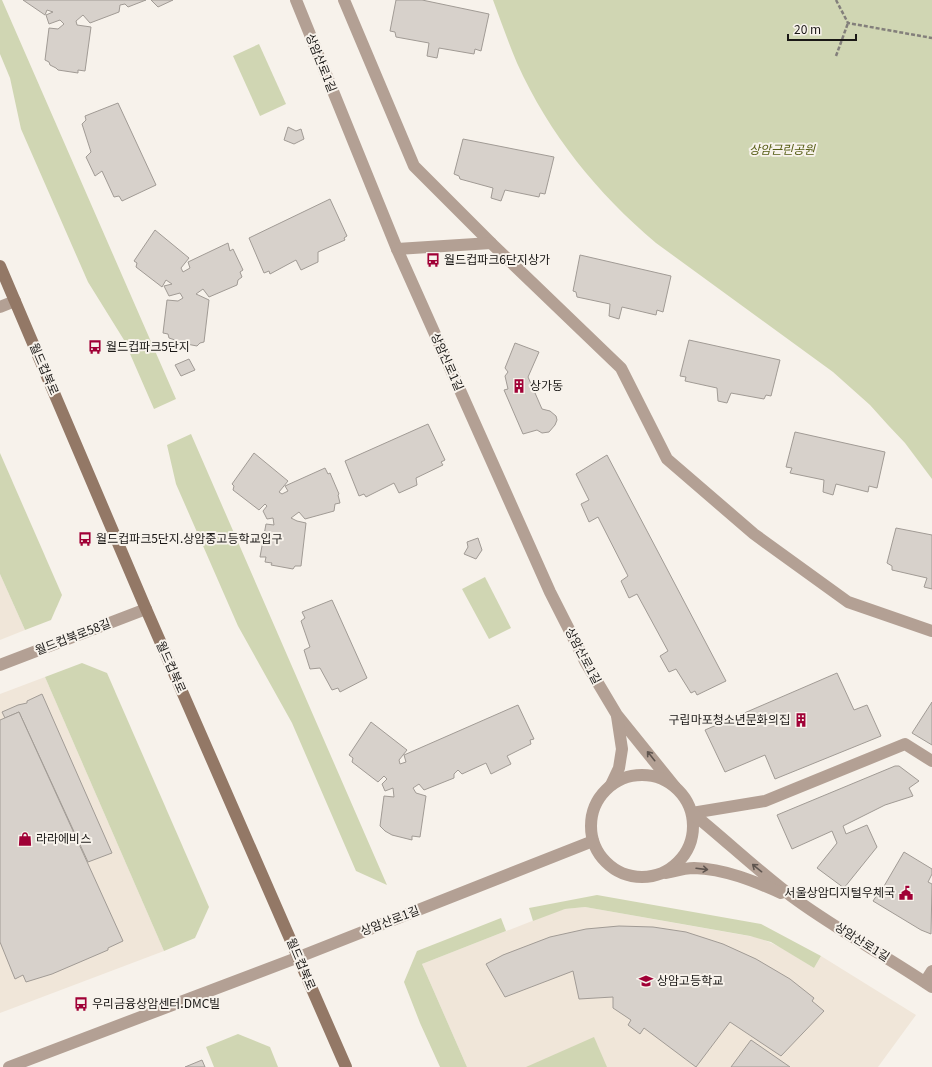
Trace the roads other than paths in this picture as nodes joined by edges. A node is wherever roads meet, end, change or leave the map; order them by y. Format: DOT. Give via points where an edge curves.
graph roads {
  1 [pos="296,0"];
  2 [pos="344,0"];
  3 [pos="491,243"];
  4 [pos="397,249"];
  5 [pos="0,266"];
  6 [pos="15,301"];
  7 [pos="0,307"];
  8 [pos="146,609"];
  9 [pos="932,631"];
  10 [pos="0,665"];
  11 [pos="617,715"];
  12 [pos="932,761"];
  13 [pos="610,786"];
  14 [pos="675,787"];
  15 [pos="692,813"];
  16 [pos="593,841"];
  17 [pos="663,873"];
  18 [pos="799,901"];
  19 [pos="299,957"];
  20 [pos="932,971"];
  21 [pos="929,984"];
  22 [pos="9,1067"];
  23 [pos="346,1067"];
  1 -- 4 [label="street, 상암산로1길"];
  2 -- 3 [label="street" via="414,166"];
  3 -- 4 [label="street"];
  3 -- 9 [label="street" via="620,368 667,459 754,534 848,602"];
  4 -- 11 [label="street, 상암산로1길" via="550,592 586,663"];
  5 -- 6 [label="main road, 월드컵북로"];
  6 -- 7 [label="street"];
  6 -- 8 [label="main road, 월드컵북로"];
  8 -- 10 [label="street, 월드컵북로58길"];
  8 -- 19 [label="main road, 월드컵북로"];
  11 -- 13 [label="street" via="622,749 619,768"];
  14 -- 11 [label="street, one-way"];
  12 -- 15 [label="street" via="904,744 765,801"];
  13 -- 14 [label="street" via="621,779 638,775 656,777"];
  13 -- 16 [label="street" via="598,799 591,822"];
  14 -- 15 [label="street" via="685,797"];
  15 -- 17 [label="street" via="694,828 690,846 681,860"];
  18 -- 15 [label="street, one-way" via="754,867"];
  16 -- 17 [label="street" via="610,866 626,875 644,877"];
  16 -- 19 [label="street, 상암산로1길"];
  17 -- 18 [label="street, one-way" via="693,868 717,871 748,879"];
  18 -- 21 [label="street, 상암산로1길"];
  19 -- 22 [label="street, 상암산로1길"];
  19 -- 23 [label="main road, 월드컵북로"];
  20 -- 21 [label="street, 상암산로1길"];
}
